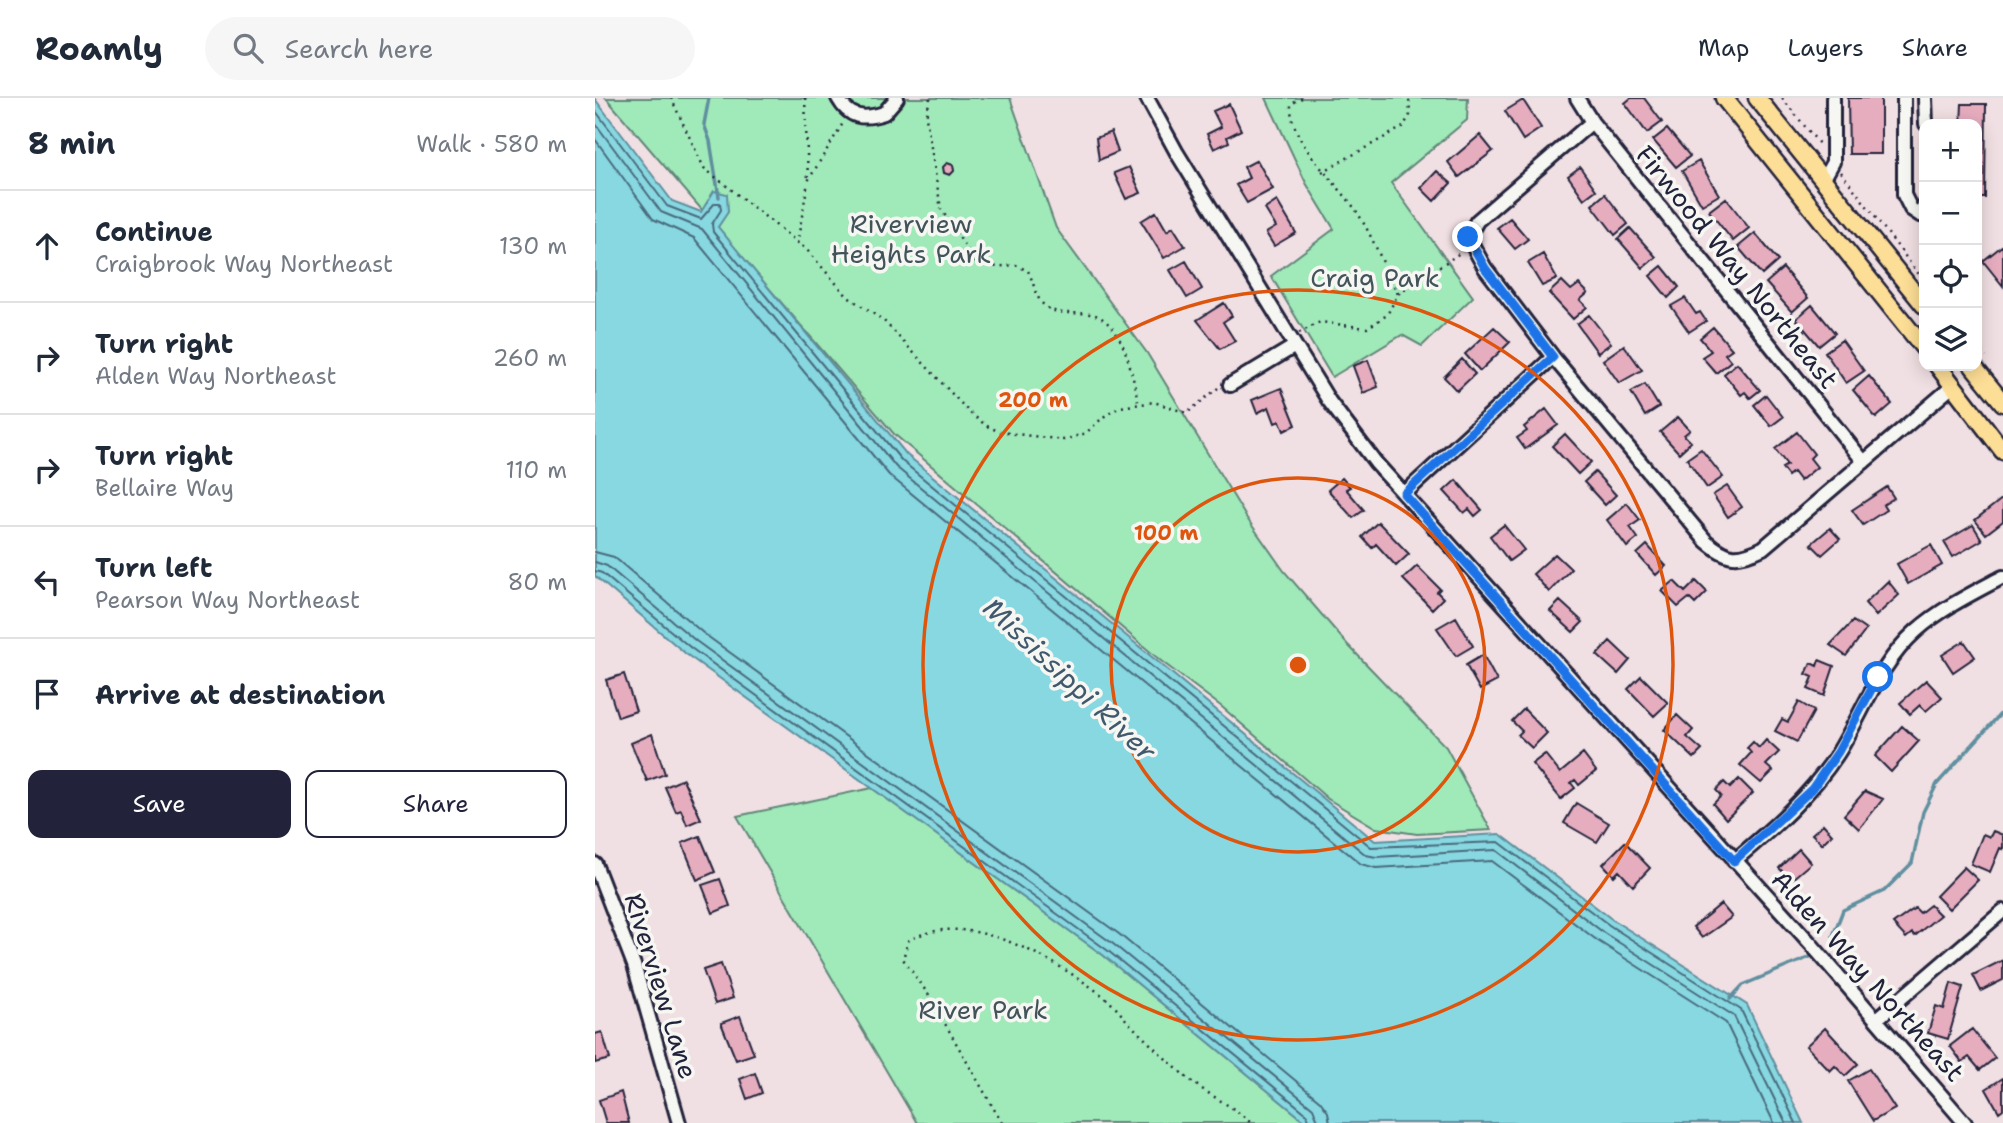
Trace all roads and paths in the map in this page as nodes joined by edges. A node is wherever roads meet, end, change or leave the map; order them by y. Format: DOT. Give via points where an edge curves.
graph roads {
  1 [pos="671,98"];
  2 [pos="805,98"];
  3 [pos="838,98"];
  4 [pos="897,98"];
  5 [pos="930,98"];
  6 [pos="1147,98"];
  7 [pos="1301,98"];
  8 [pos="1409,98"];
  9 [pos="1577,98"];
  10 [pos="1724,98"];
  11 [pos="1757,98"];
  12 [pos="1782,98"];
  13 [pos="1832,98"];
  14 [pos="1904,98"];
  15 [pos="1926,98"];
  16 [pos="848,112"];
  17 [pos="1926,119"];
  18 [pos="1592,122"];
  19 [pos="1833,162"];
  20 [pos="1322,172"];
  21 [pos="808,179"];
  22 [pos="1823,180"];
  23 [pos="1919,214"];
  24 [pos="797,244"];
  25 [pos="1473,246"];
  26 [pos="1919,274"];
  27 [pos="1398,294"];
  28 [pos="1919,299"];
  29 [pos="1293,342"];
  30 [pos="1919,342"];
  31 [pos="1553,357"];
  32 [pos="1942,371"];
  33 [pos="1977,371"];
  34 [pos="1954,385"];
  35 [pos="1230,386"];
  36 [pos="2003,403"];
  37 [pos="1139,405"];
  38 [pos="2003,451"];
  39 [pos="1864,462"];
  40 [pos="1404,494"];
  41 [pos="2003,578"];
  42 [pos="1734,861"];
  43 [pos="595,864"];
  44 [pos="2003,911"];
  45 [pos="1877,1019"];
  46 [pos="679,1123"];
  47 [pos="1002,1123"];
  48 [pos="1251,1123"];
  49 [pos="1965,1123"];
  1 -- 24 [label="path" via="704,169"];
  2 -- 21 [label="path"];
  3 -- 16 [label="street"];
  4 -- 16 [label="street" via="884,113 872,117"];
  5 -- 37 [label="path" via="926,117 941,209 975,262 991,267 1016,265 1028,271 1040,301 1050,308 1103,319 1129,360"];
  6 -- 29 [label="street, Alden Way Northeast"];
  7 -- 20 [label="path" via="1291,104 1291,117"];
  8 -- 20 [label="path" via="1411,115 1403,127"];
  9 -- 18 [label="street, Firwood Way Northeast"];
  10 -- 30 [label="main road"];
  11 -- 22 [label="main road"];
  12 -- 19 [label="path"];
  13 -- 19 [label="street"];
  14 -- 23 [label="street" via="1904,195"];
  15 -- 17 [label="street"];
  16 -- 21 [label="path"];
  18 -- 25 [label="street" via="1477,221 1468,237"];
  18 -- 39 [label="street, Firwood Way Northeast"];
  19 -- 22 [label="street"];
  19 -- 26 [label="path"];
  20 -- 27 [label="path" via="1356,211"];
  21 -- 24 [label="path"];
  22 -- 28 [label="main road"];
  24 -- 37 [label="path" via="848,297 883,320 987,426 1000,432 1065,440 1086,433 1115,409"];
  25 -- 27 [label="path"];
  25 -- 31 [label="street"];
  27 -- 29 [label="path" via="1387,315 1367,328 1320,322"];
  29 -- 35 [label="street"];
  29 -- 40 [label="street, Alden Way Northeast" via="1350,429"];
  31 -- 39 [label="street" via="1721,554 1743,558 1763,548"];
  31 -- 40 [label="street"];
  32 -- 34 [label="main road"];
  33 -- 36 [label="main road"];
  34 -- 38 [label="main road"];
  34 -- 39 [label="street"];
  35 -- 37 [label="path" via="1218,388 1188,413 1154,402"];
  40 -- 42 [label="street, Alden Way Northeast"];
  41 -- 42 [label="street" via="1951,605 1915,632 1878,677 1838,752 1812,789"];
  42 -- 45 [label="street, Alden Way Northeast"];
  43 -- 46 [label="street, Riverview Lane" via="634,965"];
  44 -- 45 [label="street"];
  45 -- 49 [label="street, Alden Way Northeast"];
  47 -- 48 [label="path" via="928,994 903,960 908,941 916,936 968,931 1023,947 1103,996 1188,1078"];
}
